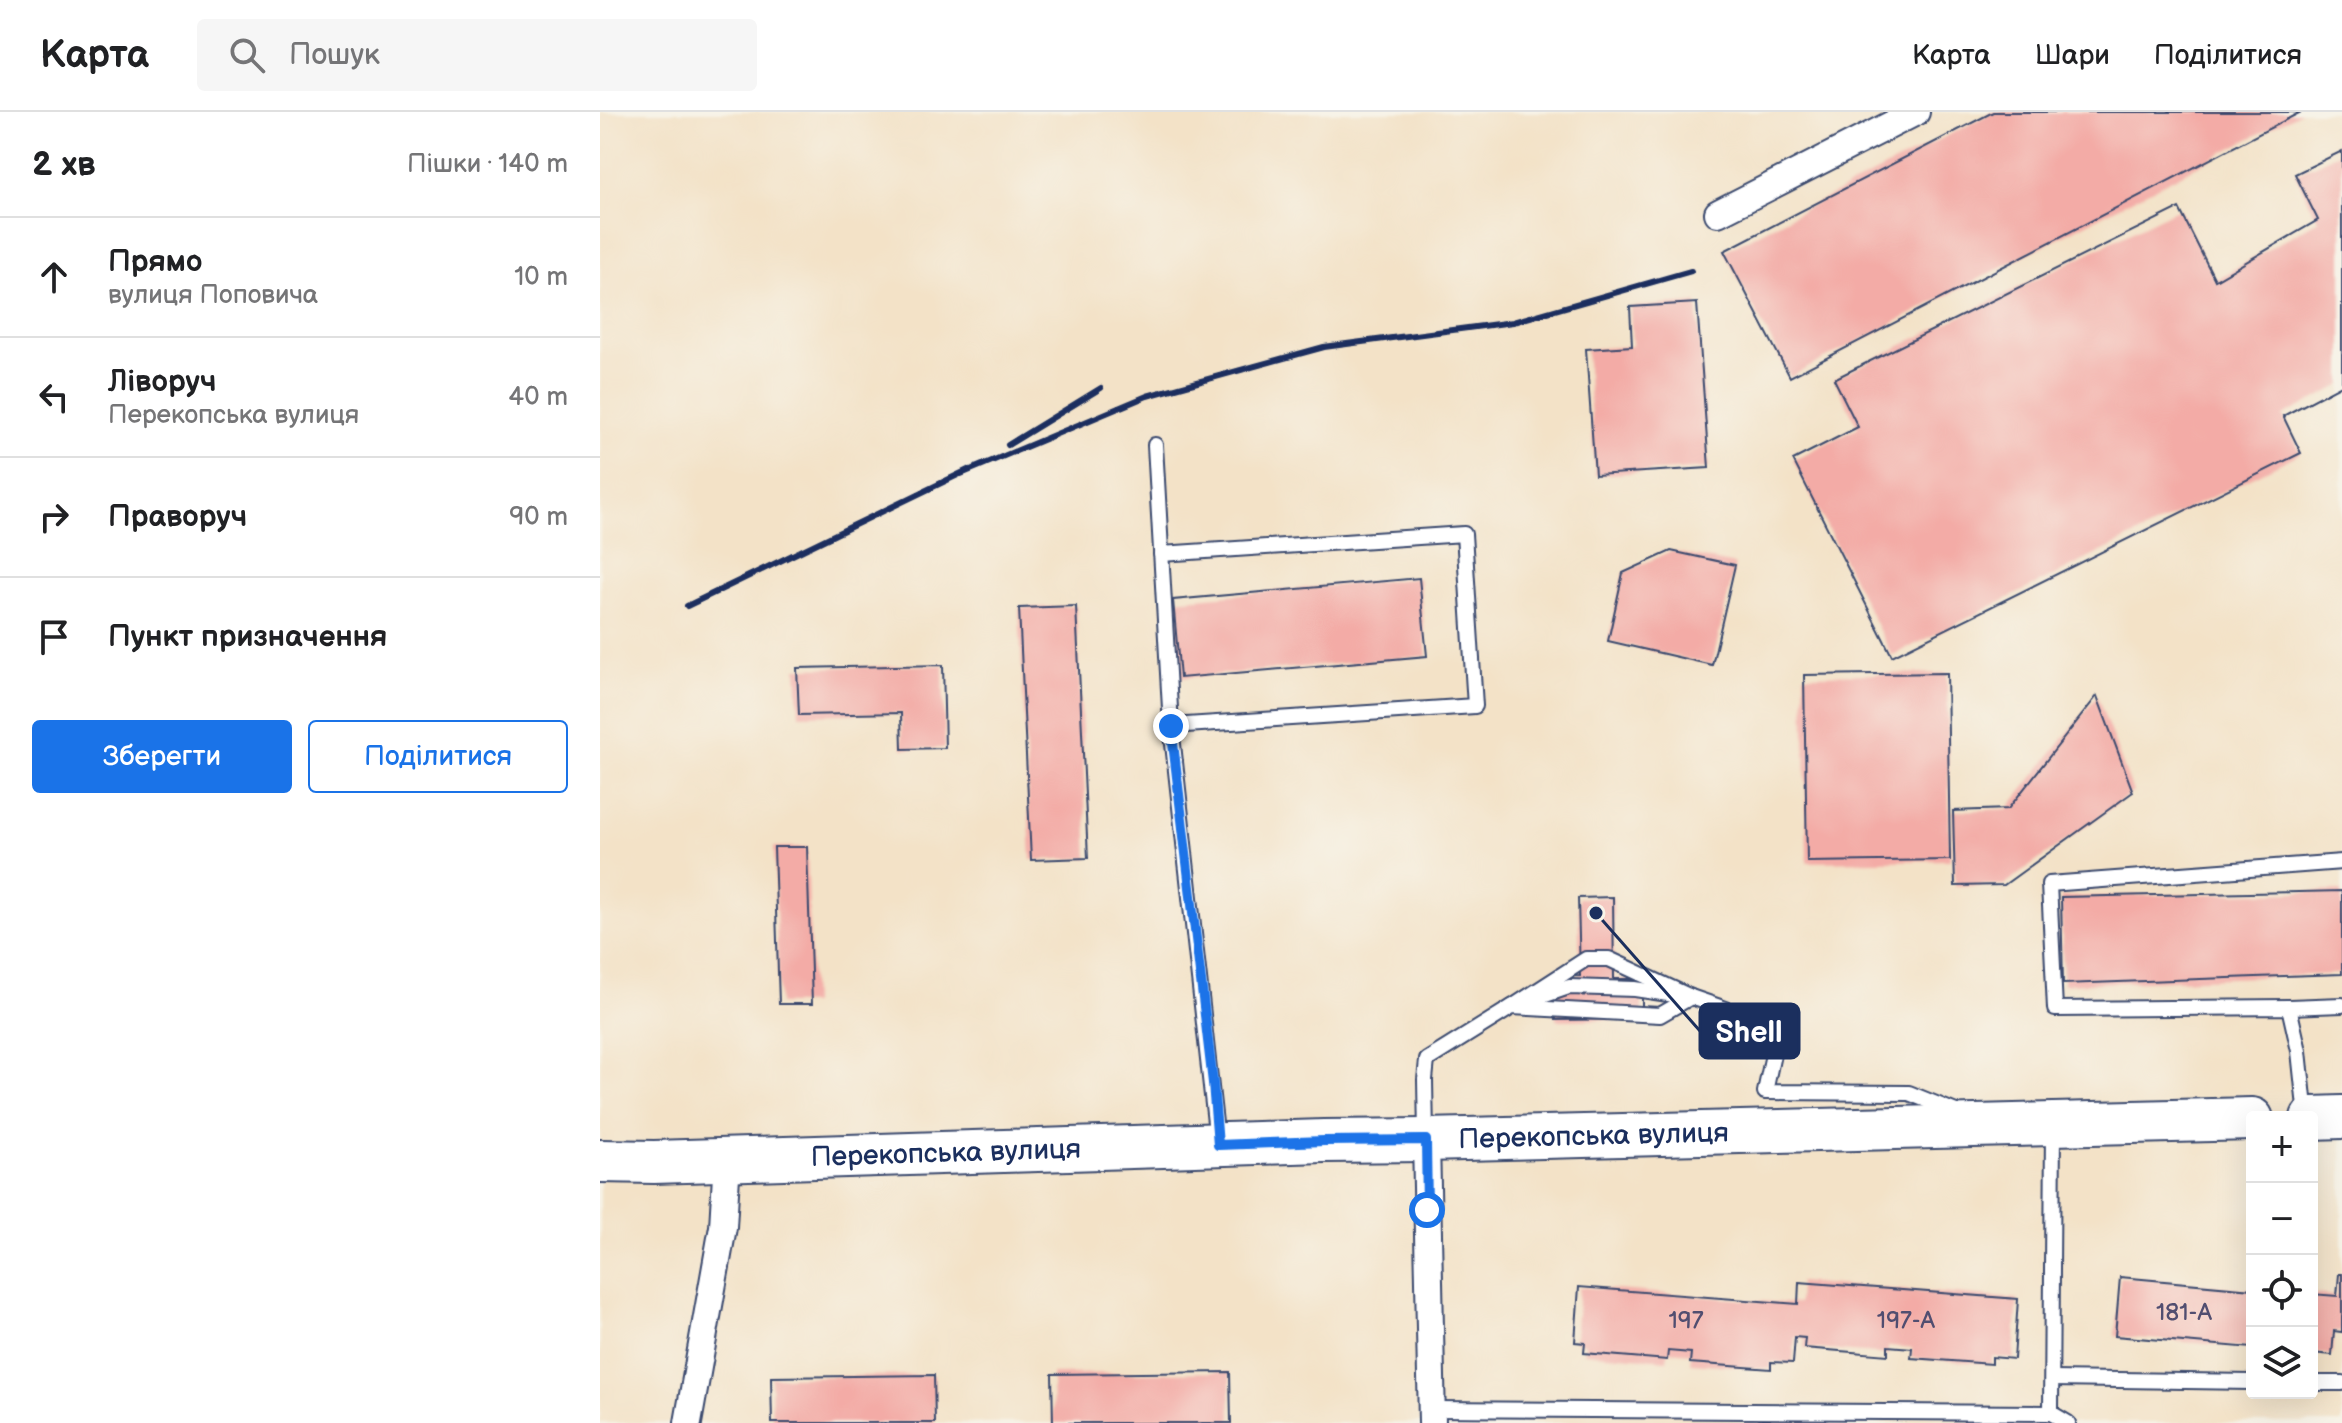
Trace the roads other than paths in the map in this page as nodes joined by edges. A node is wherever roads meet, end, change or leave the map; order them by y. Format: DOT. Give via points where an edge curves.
graph roads {
  1 [pos="1916,112"];
  2 [pos="1718,213"];
  3 [pos="1155,445"];
  4 [pos="1161,554"];
  5 [pos="1171,726"];
  6 [pos="2342,862"];
  7 [pos="1691,997"];
  8 [pos="2342,1005"];
  9 [pos="1512,1007"];
  10 [pos="2289,1007"];
  11 [pos="2305,1111"];
  12 [pos="2342,1117"];
  13 [pos="2318,1118"];
  14 [pos="2246,1119"];
  15 [pos="2053,1123"];
  16 [pos="1990,1126"];
  17 [pos="1426,1140"];
  18 [pos="1218,1145"];
  19 [pos="727,1158"];
  20 [pos="600,1161"];
  21 [pos="2052,1379"];
  22 [pos="2246,1382"];
  23 [pos="2318,1383"];
  24 [pos="2342,1383"];
  25 [pos="2051,1413"];
  26 [pos="1432,1416"];
  27 [pos="1668,1416"];
  28 [pos="688,1423"];
  29 [pos="2068,1423"];
  1 -- 2 [label="street"];
  3 -- 4 [label="lane"];
  4 -- 5 [label="lane"];
  4 -- 5 [label="lane" via="1464,534 1475,706"];
  5 -- 18 [label="lane"];
  6 -- 10 [label="lane" via="2049,884 2055,1009"];
  7 -- 9 [label="lane" via="1569,987"];
  7 -- 9 [label="lane" via="1660,1015"];
  7 -- 9 [label="lane" via="1609,959 1586,959"];
  7 -- 16 [label="lane" via="1726,1009 1773,1054 1765,1092 1909,1093"];
  8 -- 10 [label="lane"];
  9 -- 17 [label="lane" via="1427,1060"];
  10 -- 11 [label="lane"];
  12 -- 13 [label="main road"];
  14 -- 15 [label="main road, Перекопська вулиця"];
  15 -- 16 [label="main road, Перекопська вулиця"];
  15 -- 21 [label="lane"];
  16 -- 17 [label="main road, Перекопська вулиця"];
  17 -- 18 [label="main road, Перекопська вулиця"];
  17 -- 26 [label="street"];
  18 -- 19 [label="main road, Перекопська вулиця"];
  19 -- 20 [label="main road, Перекопська вулиця"];
  19 -- 28 [label="street" via="723,1227"];
  21 -- 22 [label="lane"];
  21 -- 25 [label="lane"];
  23 -- 24 [label="lane"];
  25 -- 27 [label="lane"];
  25 -- 29 [label="lane"];
  26 -- 27 [label="lane"];
}
